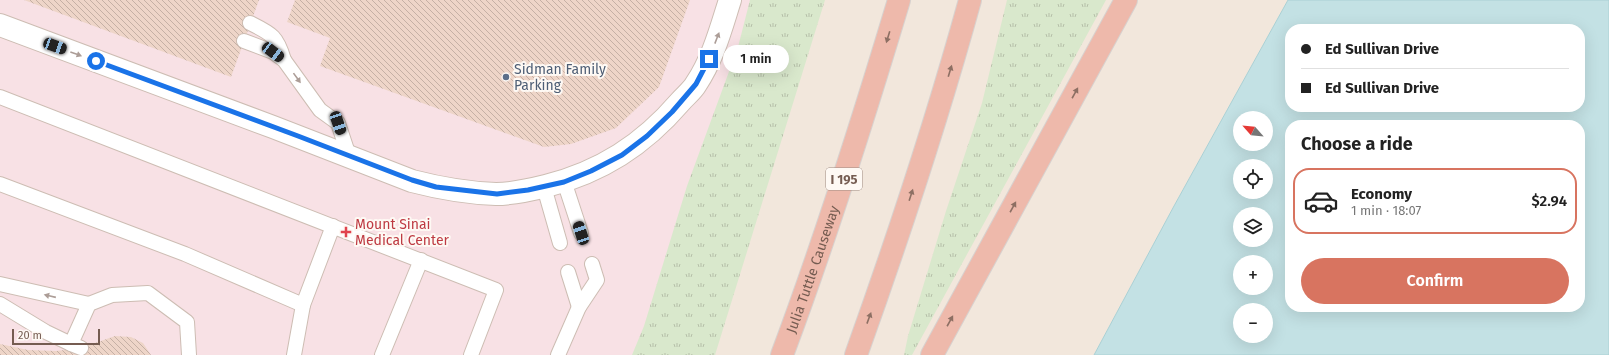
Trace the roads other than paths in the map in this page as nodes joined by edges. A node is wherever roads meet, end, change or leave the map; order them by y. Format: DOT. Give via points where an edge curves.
graph roads {
  1 [pos="730,0"];
  2 [pos="899,0"];
  3 [pos="970,0"];
  4 [pos="1126,0"];
  5 [pos="250,23"];
  6 [pos="0,25"];
  7 [pos="244,41"];
  8 [pos="284,60"];
  9 [pos="0,97"];
  10 [pos="349,156"];
  11 [pos="0,184"];
  12 [pos="554,184"];
  13 [pos="333,226"];
  14 [pos="581,233"];
  15 [pos="560,243"];
  16 [pos="421,260"];
  17 [pos="592,264"];
  18 [pos="568,272"];
  19 [pos="0,284"];
  20 [pos="0,304"];
  21 [pos="89,304"];
  22 [pos="303,305"];
  23 [pos="579,307"];
  24 [pos="189,355"];
  25 [pos="294,355"];
  26 [pos="382,355"];
  27 [pos="471,355"];
  28 [pos="558,355"];
  29 [pos="782,355"];
  30 [pos="856,355"];
  31 [pos="932,355"];
  12 -- 1 [label="street, one-way" via="591,171 622,155 672,112 696,84 709,59"];
  2 -- 29 [label="highway, Julia Tuttle Causeway / I 195, one-way" via="859,133"];
  30 -- 3 [label="highway, one-way" via="925,153"];
  31 -- 4 [label="highway, one-way"];
  5 -- 8 [label="lane" via="270,33 279,44"];
  6 -- 10 [label="street, one-way"];
  7 -- 8 [label="lane" via="273,52"];
  8 -- 10 [label="lane, one-way" via="320,110 338,123"];
  9 -- 13 [label="lane"];
  10 -- 12 [label="street" via="436,187 497,194"];
  11 -- 22 [label="lane" via="185,254"];
  12 -- 14 [label="lane"];
  12 -- 15 [label="lane"];
  13 -- 16 [label="lane"];
  13 -- 22 [label="lane"];
  16 -- 26 [label="lane"];
  16 -- 27 [label="lane" via="496,290"];
  17 -- 23 [label="lane" via="597,280"];
  18 -- 23 [label="lane"];
  21 -- 19 [label="lane, one-way"];
  20 -- 21 [label="lane" via="46,332 76,346"];
  21 -- 24 [label="lane" via="112,295 148,293 187,322"];
  22 -- 25 [label="lane"];
  23 -- 28 [label="lane"];
}
